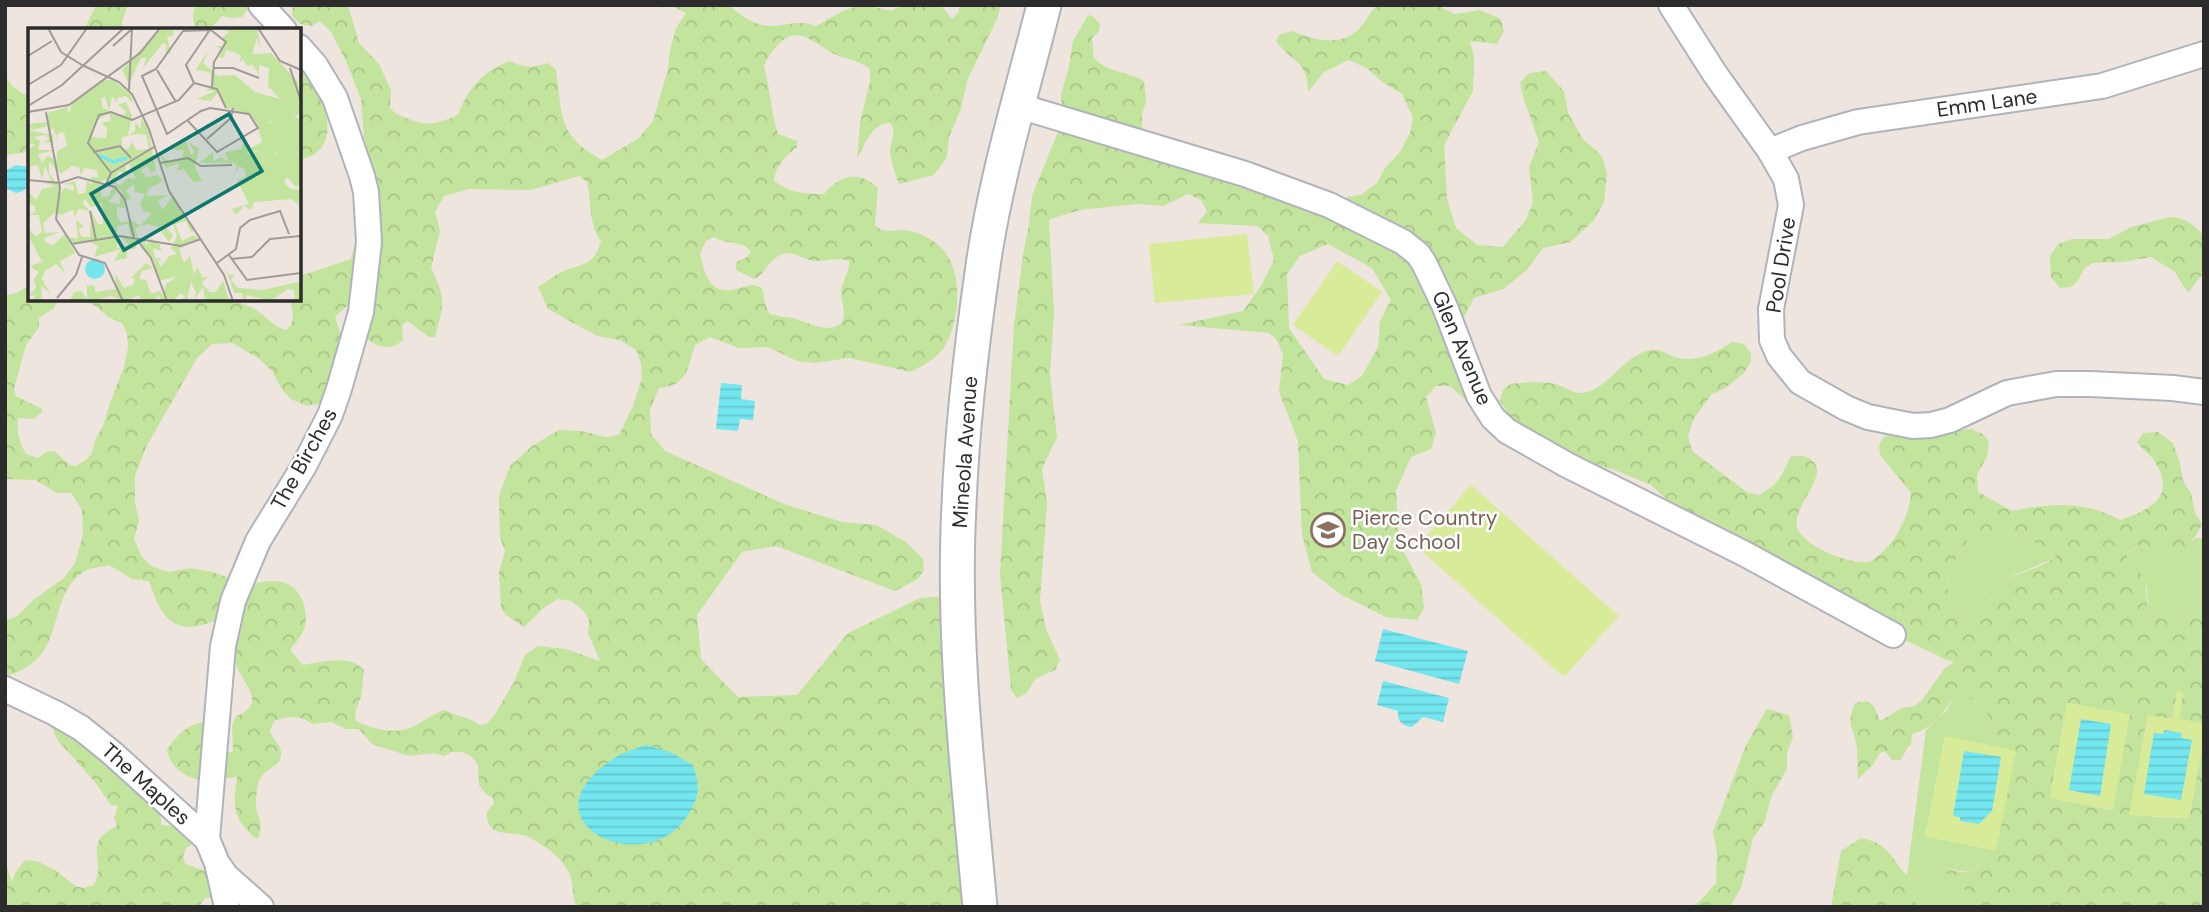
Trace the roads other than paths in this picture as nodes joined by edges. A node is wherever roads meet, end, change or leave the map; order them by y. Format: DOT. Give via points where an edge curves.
graph roads {
  1 [pos="261,5"];
  2 [pos="1044,5"];
  3 [pos="1671,5"];
  4 [pos="282,28"];
  5 [pos="301,49"];
  6 [pos="2204,54"];
  7 [pos="1019,106"];
  8 [pos="1770,151"];
  9 [pos="2204,392"];
  10 [pos="1893,635"];
  11 [pos="5,689"];
  12 [pos="206,839"];
  13 [pos="217,863"];
  14 [pos="227,907"];
  15 [pos="261,907"];
  16 [pos="980,907"];
  1 -- 4 [label="street"];
  2 -- 7 [label="main road, Mineola Avenue"];
  3 -- 8 [label="street, Pool Drive"];
  5 -- 12 [label="street, The Birches" via="326,79 340,107 366,192 369,242 361,312 330,415 258,541 233,601 223,646"];
  6 -- 8 [label="street, Emm Lane" via="2102,86 1858,122"];
  7 -- 10 [label="street, Glen Avenue" via="1245,174 1329,205 1403,242 1424,262 1479,397 1507,431"];
  7 -- 16 [label="main road, Mineola Avenue" via="981,274 959,506 963,712"];
  8 -- 9 [label="street, Pool Drive" via="1786,179 1791,205 1771,309 1772,340 1800,382 1846,408 1896,424 1931,425 2007,393 2043,386 2090,384"];
  11 -- 12 [label="street, The Maples" via="81,728"];
  12 -- 13 [label="street, The Maples"];
  13 -- 14 [label="street"];
  13 -- 15 [label="street, The Maples"];
}
